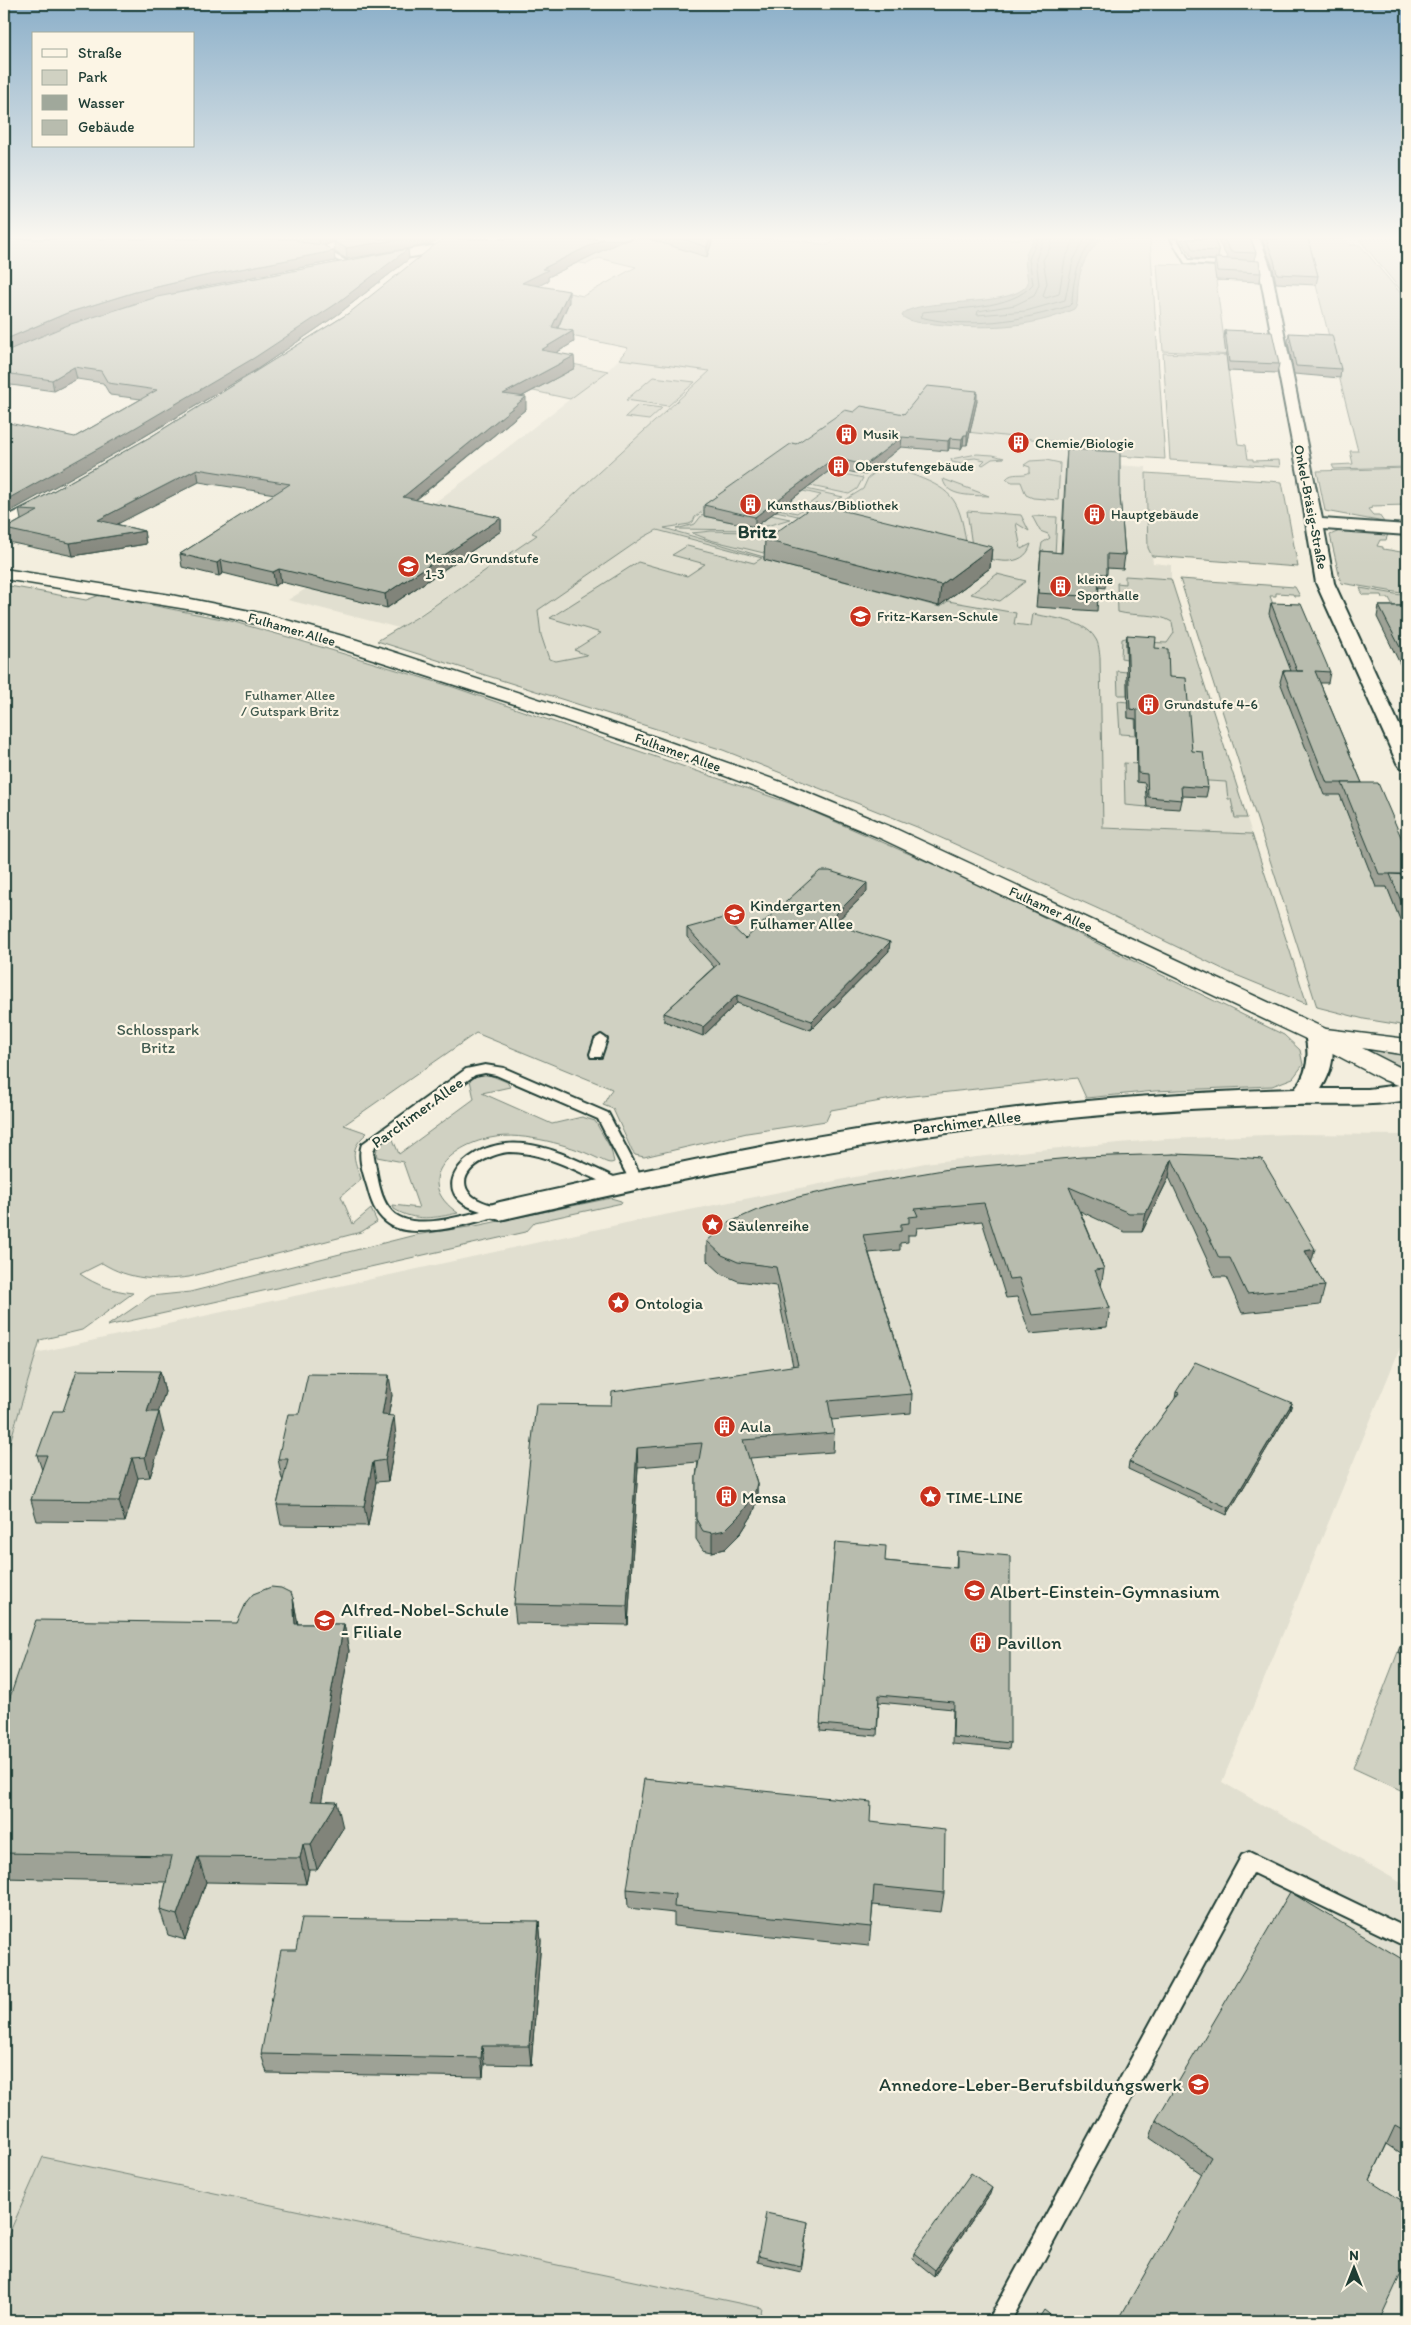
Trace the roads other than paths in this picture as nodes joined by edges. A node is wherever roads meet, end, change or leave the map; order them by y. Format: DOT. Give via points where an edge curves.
graph roads {
  1 [pos="1277,348"];
  2 [pos="64,492"];
  3 [pos="1315,523"];
  4 [pos="4,524"];
  5 [pos="1407,529"];
  6 [pos="4,574"];
  7 [pos="1407,763"];
  8 [pos="1317,1035"];
  9 [pos="601,1039"];
  10 [pos="1407,1047"];
  11 [pos="596,1054"];
  12 [pos="1407,1080"];
  13 [pos="1407,1092"];
  14 [pos="1302,1097"];
  15 [pos="627,1182"];
  16 [pos="500,1211"];
  17 [pos="1407,1938"];
  18 [pos="999,2321"];
  1 -- 3 [label="street, Onkel-Bräsig-Straße"];
  2 -- 4 [label="street"];
  3 -- 5 [label="street"];
  3 -- 7 [label="street, Onkel-Bräsig-Straße" via="1326,583"];
  6 -- 8 [label="street, Fulhamer Allee" via="230,611 400,661 669,747 827,808 946,860"];
  8 -- 10 [label="street"];
  8 -- 12 [label="street" via="1368,1064"];
  8 -- 14 [label="street" via="1320,1067 1314,1083"];
  9 -- 11 [label="lane"];
  13 -- 14 [label="street, Parchimer Allee"];
  14 -- 15 [label="street, Parchimer Allee" via="1091,1108 967,1121 894,1131"];
  15 -- 16 [label="street, Parchimer Allee"];
  15 -- 16 [label="lane, Parchimer Allee" via="545,1154 515,1148 489,1150 466,1164 459,1176 459,1188 470,1202"];
  15 -- 16 [label="lane, Parchimer Allee" via="603,1116 499,1071 485,1069 471,1072 367,1148 382,1210 397,1223 423,1227"];
  17 -- 18 [label="lane" via="1249,1861"];
}
